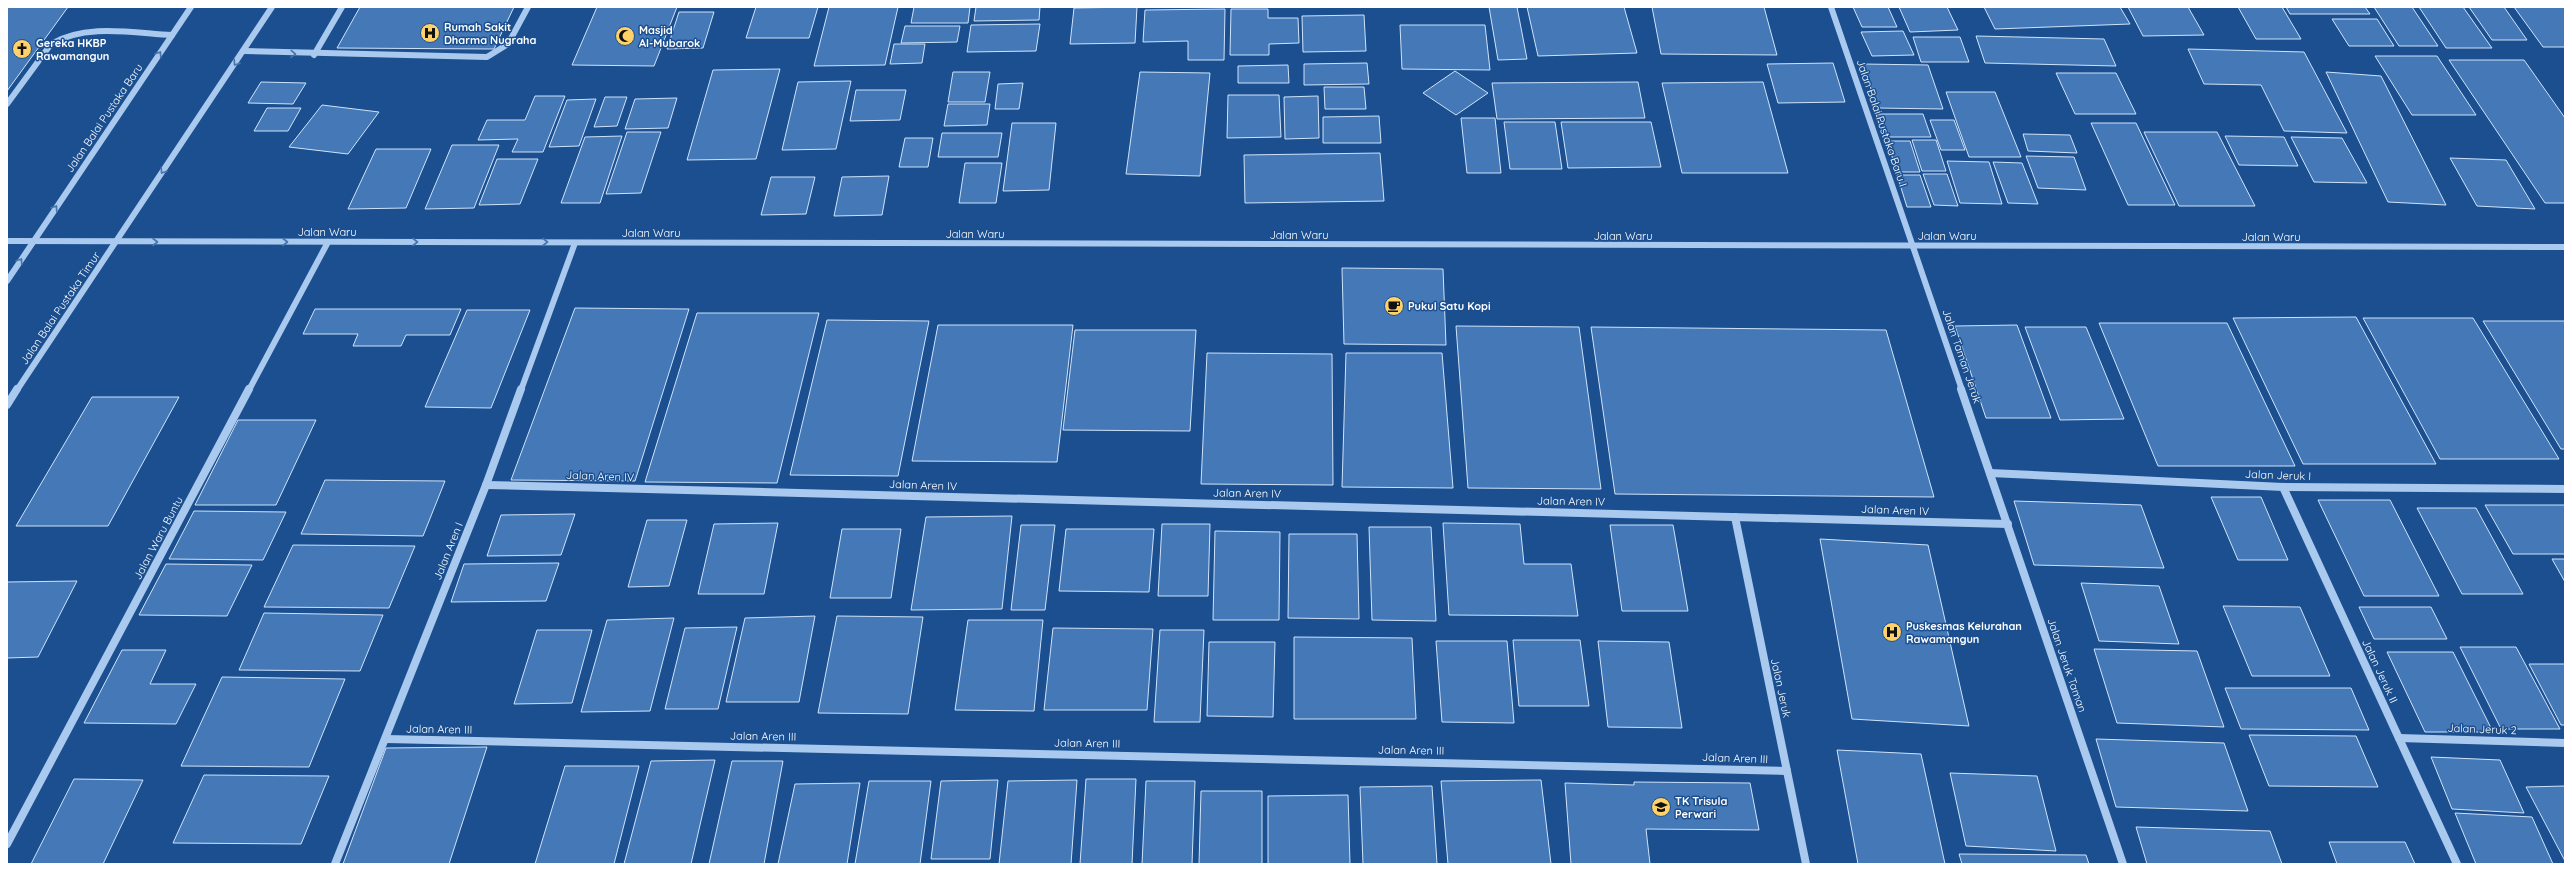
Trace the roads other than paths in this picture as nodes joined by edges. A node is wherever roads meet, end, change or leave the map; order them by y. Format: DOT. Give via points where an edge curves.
graph roads {
  1 [pos="191,7"];
  2 [pos="272,7"];
  3 [pos="342,7"];
  4 [pos="528,7"];
  5 [pos="1831,7"];
  6 [pos="172,35"];
  7 [pos="244,51"];
  8 [pos="314,54"];
  9 [pos="7,104"];
  10 [pos="7,241"];
  11 [pos="34,241"];
  12 [pos="116,241"];
  13 [pos="328,242"];
  14 [pos="575,243"];
  15 [pos="1913,246"];
  16 [pos="2565,247"];
  17 [pos="7,281"];
  18 [pos="7,405"];
  19 [pos="1990,473"];
  20 [pos="486,485"];
  21 [pos="2283,487"];
  22 [pos="2565,489"];
  23 [pos="1735,517"];
  24 [pos="2008,524"];
  25 [pos="2399,738"];
  26 [pos="386,739"];
  27 [pos="2565,743"];
  28 [pos="1787,771"];
  29 [pos="7,844"];
  30 [pos="335,864"];
  31 [pos="1806,864"];
  32 [pos="2124,864"];
  33 [pos="2457,864"];
  1 -- 6 [label="street, Jalan Balai Pustaka Baru"];
  2 -- 7 [label="street"];
  3 -- 8 [label="street"];
  4 -- 8 [label="street" via="506,48 499,54 488,57"];
  5 -- 15 [label="street, Jalan Balai Pustaka Baru I"];
  6 -- 9 [label="street" via="107,32 58,37"];
  11 -- 6 [label="street, Jalan Balai Pustaka Baru, one-way"];
  7 -- 8 [label="street, one-way"];
  7 -- 12 [label="street, one-way"];
  10 -- 11 [label="street, Jalan Waru"];
  11 -- 12 [label="street, Jalan Waru"];
  17 -- 11 [label="street, one-way"];
  12 -- 13 [label="street, Jalan Waru, one-way"];
  12 -- 18 [label="street, Jalan Balai Pustaka Timur"];
  13 -- 14 [label="street, Jalan Waru, one-way"];
  13 -- 29 [label="street, Jalan Waru Buntu"];
  14 -- 15 [label="street, Jalan Waru"];
  14 -- 20 [label="street, Jalan Aren I"];
  15 -- 16 [label="street, Jalan Waru"];
  15 -- 19 [label="street, Jalan Taman Jeruk"];
  19 -- 21 [label="street, Jalan Jeruk I"];
  19 -- 24 [label="street, Jalan Jeruk Taman"];
  20 -- 23 [label="street, Jalan Aren IV"];
  20 -- 26 [label="street, Jalan Aren I"];
  21 -- 22 [label="street, Jalan Jeruk I"];
  21 -- 25 [label="street, Jalan Jeruk II"];
  23 -- 24 [label="street, Jalan Aren IV"];
  23 -- 28 [label="street, Jalan Jeruk"];
  24 -- 32 [label="street, Jalan Jeruk Taman"];
  25 -- 27 [label="street, Jalan Jeruk 2"];
  25 -- 33 [label="street, Jalan Jeruk II"];
  26 -- 28 [label="street, Jalan Aren III"];
  26 -- 30 [label="street, Jalan Aren I"];
  28 -- 31 [label="street, Jalan Jeruk"];
}
